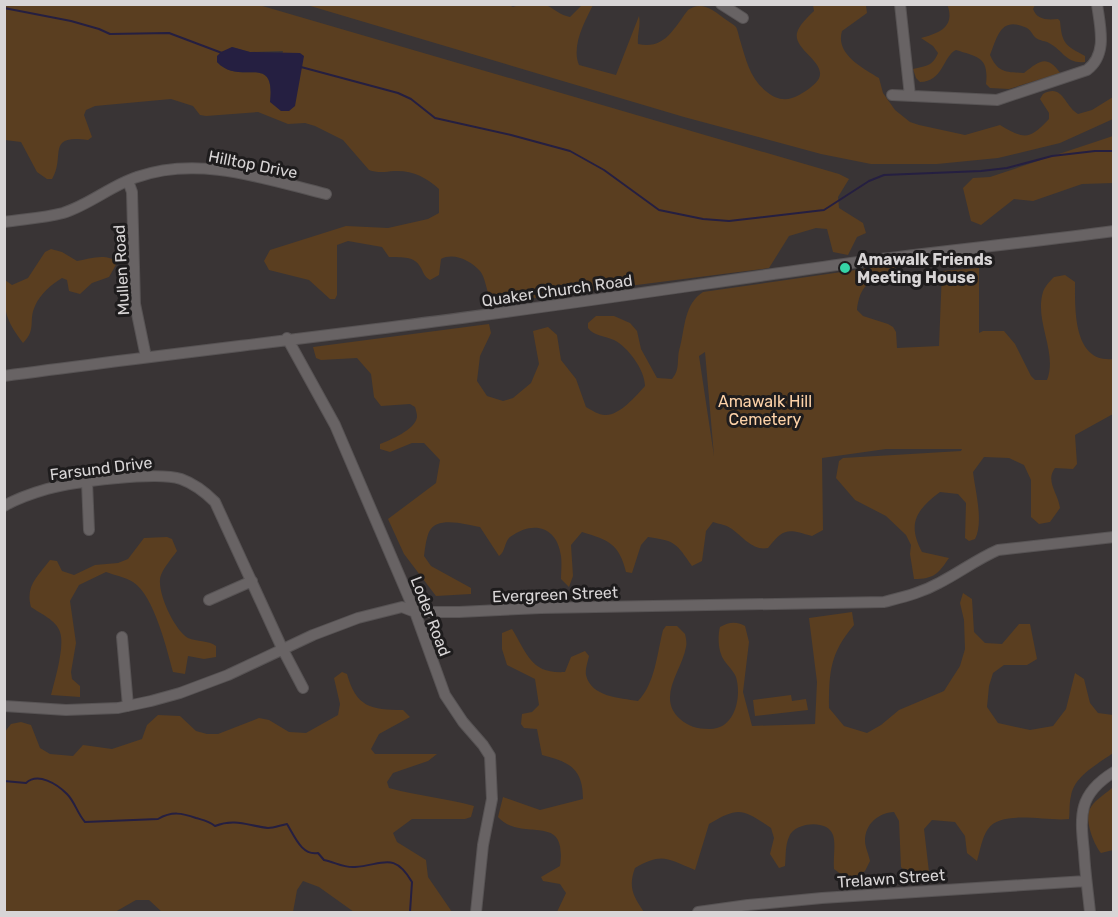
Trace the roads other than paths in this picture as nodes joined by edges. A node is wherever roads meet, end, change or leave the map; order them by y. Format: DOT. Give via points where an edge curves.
graph roads {
  1 [pos="721,4"];
  2 [pos="900,4"];
  3 [pos="1097,4"];
  4 [pos="742,18"];
  5 [pos="892,95"];
  6 [pos="910,96"];
  7 [pos="128,181"];
  8 [pos="326,195"];
  9 [pos="4,222"];
  10 [pos="1113,231"];
  11 [pos="287,339"];
  12 [pos="146,357"];
  13 [pos="4,376"];
  14 [pos="87,482"];
  15 [pos="4,506"];
  16 [pos="89,530"];
  17 [pos="1113,537"];
  18 [pos="252,581"];
  19 [pos="209,600"];
  20 [pos="415,612"];
  21 [pos="122,637"];
  22 [pos="282,648"];
  23 [pos="303,688"];
  24 [pos="4,706"];
  25 [pos="128,706"];
  26 [pos="1113,772"];
  27 [pos="1086,881"];
  28 [pos="476,912"];
  29 [pos="699,912"];
  30 [pos="1090,912"];
  1 -- 4 [label="street"];
  2 -- 6 [label="street"];
  3 -- 6 [label="street" via="1102,39 1095,64 1087,70 997,100"];
  5 -- 6 [label="street"];
  7 -- 8 [label="street, Hilltop Drive" via="165,171 213,169"];
  7 -- 9 [label="street, Hilltop Drive" via="64,212"];
  7 -- 12 [label="street, Mullen Road" via="132,192 135,304"];
  10 -- 11 [label="street, Quaker Church Road"];
  11 -- 12 [label="street, Quaker Church Road"];
  11 -- 20 [label="street, Loder Road" via="335,425"];
  12 -- 13 [label="street, Quaker Church Road"];
  14 -- 15 [label="street, Farsund Drive" via="49,488"];
  14 -- 16 [label="street"];
  14 -- 18 [label="street, Farsund Drive" via="165,476 192,484 215,502"];
  17 -- 20 [label="street, Evergreen Street" via="998,550 911,596 884,602"];
  18 -- 19 [label="street"];
  18 -- 22 [label="street, Farsund Drive"];
  20 -- 22 [label="street, Evergreen Street" via="402,607 358,618"];
  20 -- 28 [label="street, Loder Road" via="450,703 490,756 492,799"];
  21 -- 25 [label="street"];
  22 -- 23 [label="street, Farsund Drive"];
  22 -- 25 [label="street, Evergreen Street" via="228,675"];
  24 -- 25 [label="street, Evergreen Street" via="66,710"];
  26 -- 27 [label="street" via="1090,793 1080,819"];
  27 -- 29 [label="street, Trelawn Street" via="822,898"];
  27 -- 30 [label="street"];
}
